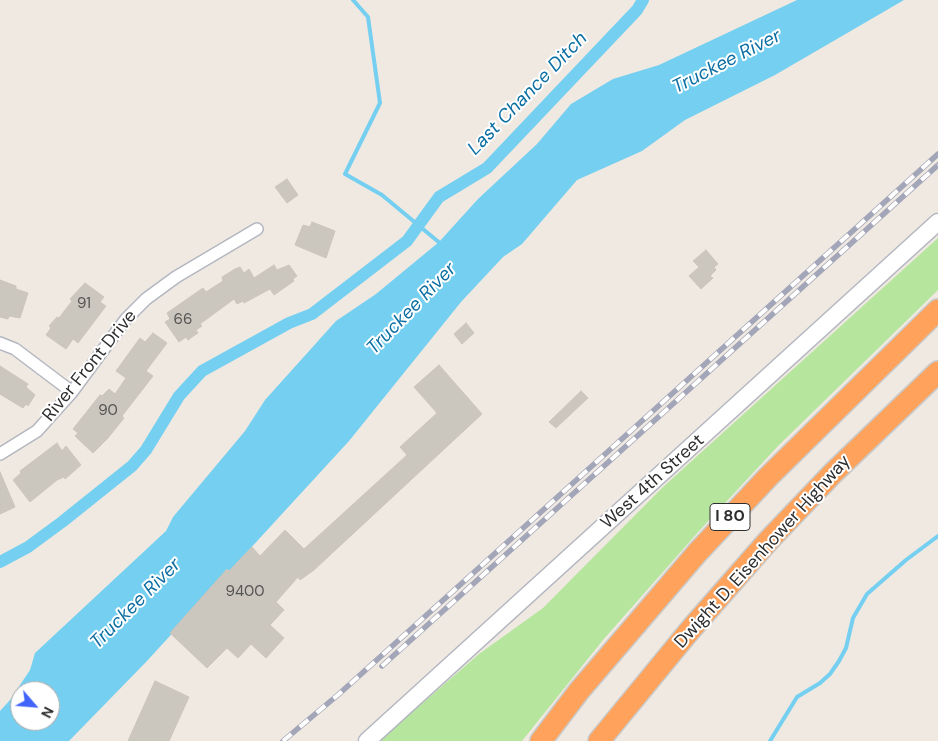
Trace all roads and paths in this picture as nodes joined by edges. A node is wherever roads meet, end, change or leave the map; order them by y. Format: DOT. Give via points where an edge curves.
graph roads {
  1 [pos="938,222"];
  2 [pos="257,229"];
  3 [pos="938,310"];
  4 [pos="0,343"];
  5 [pos="938,372"];
  6 [pos="72,392"];
  7 [pos="0,454"];
  8 [pos="366,741"];
  9 [pos="541,741"];
  10 [pos="599,741"];
  1 -- 8 [label="main road, West 4th Street"];
  2 -- 6 [label="street, River Front Drive" via="176,277 146,299 126,319"];
  3 -- 9 [label="highway, I 80" via="768,477 697,552 579,690"];
  4 -- 6 [label="street" via="15,349"];
  5 -- 10 [label="highway, Dwight D. Eisenhower Highway / I 80" via="768,541"];
  6 -- 7 [label="street, River Front Drive" via="37,431"];
}
